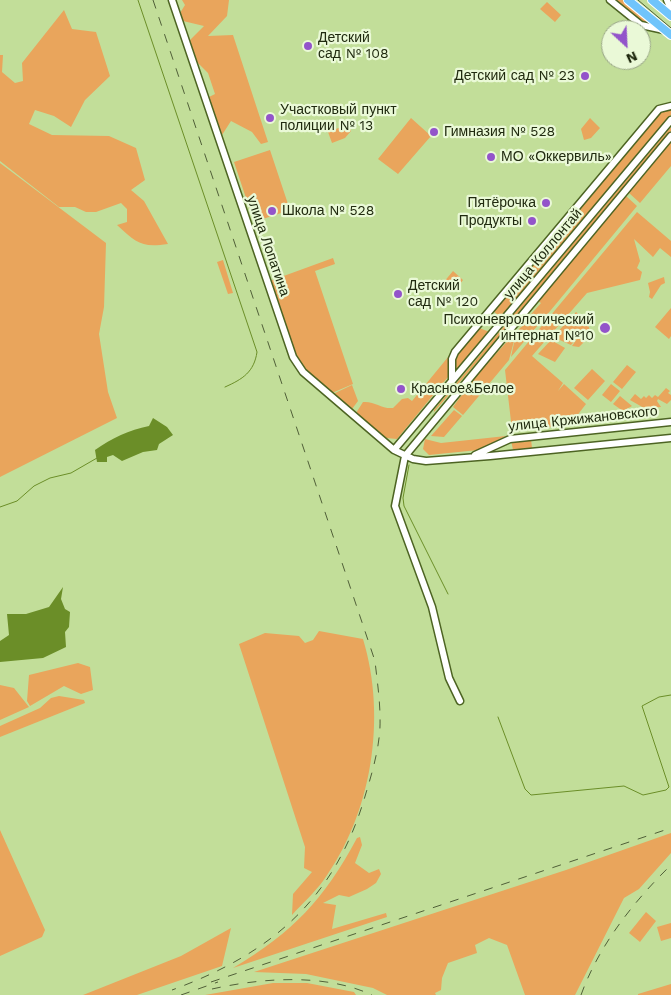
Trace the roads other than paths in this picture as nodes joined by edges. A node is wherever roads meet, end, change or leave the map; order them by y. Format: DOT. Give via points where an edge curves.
graph roads {
  1 [pos="172,0"];
  2 [pos="610,0"];
  3 [pos="628,0"];
  4 [pos="652,0"];
  5 [pos="667,0"];
  6 [pos="671,10"];
  7 [pos="671,16"];
  8 [pos="664,30"];
  9 [pos="671,35"];
  10 [pos="671,106"];
  11 [pos="671,120"];
  12 [pos="671,136"];
  13 [pos="452,381"];
  14 [pos="671,422"];
  15 [pos="671,438"];
  16 [pos="394,450"];
  17 [pos="489,453"];
  18 [pos="405,456"];
  19 [pos="460,701"];
  1 -- 16 [label="street, улица Лопатина" via="296,366"];
  2 -- 8 [label="street" via="641,25"];
  3 -- 8 [label="main road"];
  4 -- 7 [label="main road"];
  5 -- 6 [label="street"];
  8 -- 9 [label="main road"];
  10 -- 13 [label="street" via="659,109 455,352"];
  11 -- 13 [label="street, улица Коллонтай"];
  12 -- 18 [label="street, улица Коллонтай"];
  13 -- 16 [label="street, улица Коллонтай"];
  14 -- 17 [label="street, улица Кржижановского" via="510,439"];
  15 -- 17 [label="street, улица Кржижановского"];
  16 -- 18 [label="street, улица Лопатина"];
  17 -- 18 [label="street, улица Кржижановского" via="426,461"];
  18 -- 19 [label="street" via="395,506 432,607 449,678"];
}
